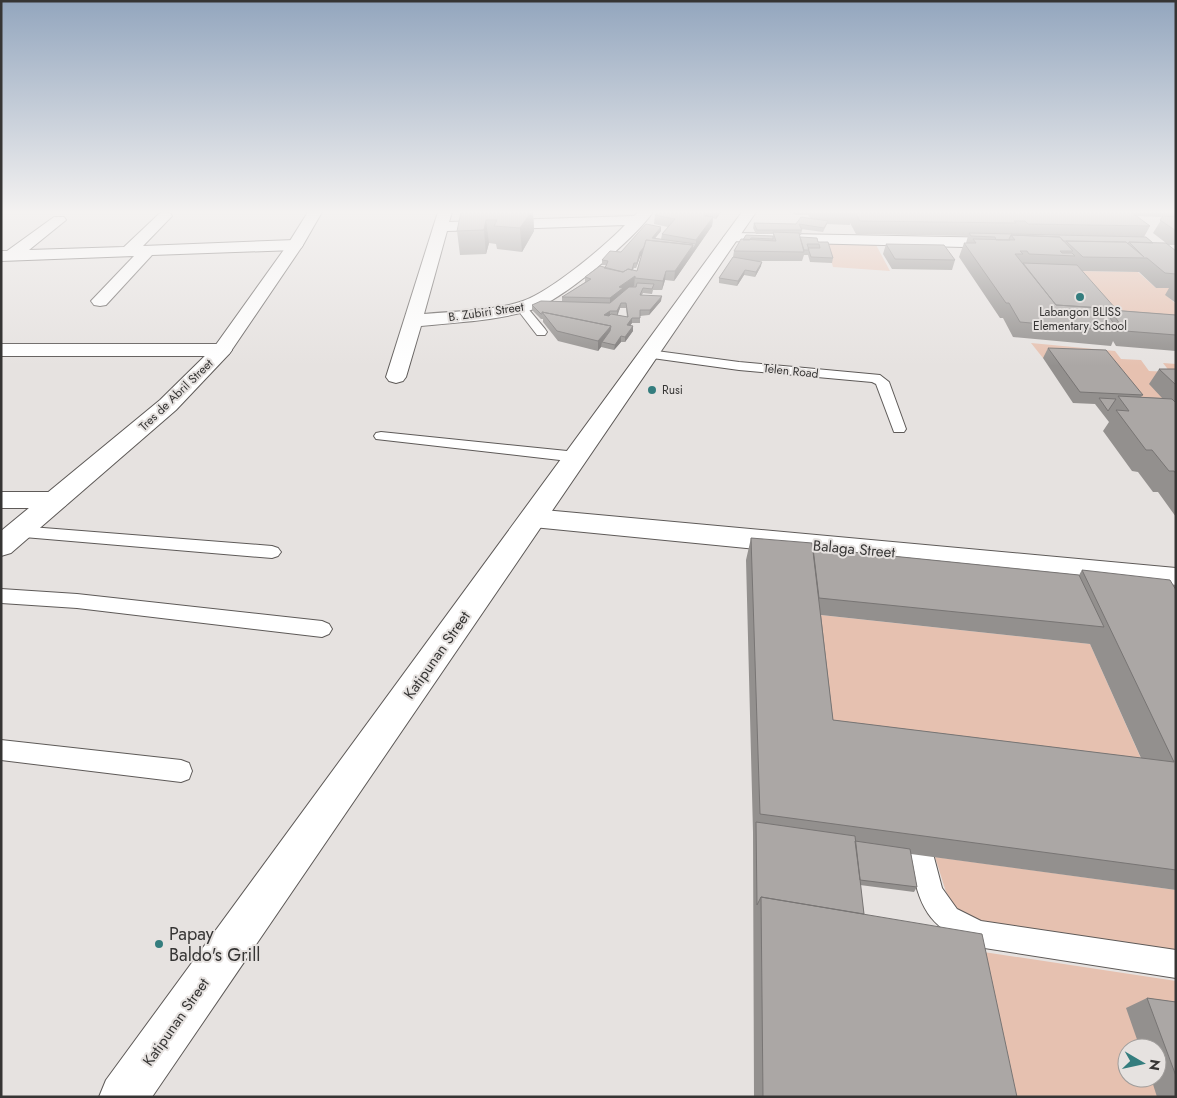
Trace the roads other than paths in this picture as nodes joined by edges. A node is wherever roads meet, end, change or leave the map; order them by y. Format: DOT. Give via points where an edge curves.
graph roads {
  1 [pos="136,263"];
  2 [pos="282,263"];
  3 [pos="430,263"];
  4 [pos="590,263"];
  5 [pos="713,263"];
  6 [pos="100,301"];
  7 [pos="521,307"];
  8 [pos="412,321"];
  9 [pos="541,332"];
  10 [pos="1,350"];
  11 [pos="222,350"];
  12 [pos="649,354"];
  13 [pos="396,377"];
  14 [pos="899,429"];
  15 [pos="381,436"];
  16 [pos="577,457"];
  17 [pos="1,500"];
  18 [pos="56,500"];
  19 [pos="533,518"];
  20 [pos="18,532"];
  21 [pos="1,546"];
  22 [pos="272,552"];
  23 [pos="1176,579"];
  24 [pos="1,596"];
  25 [pos="322,629"];
  26 [pos="1,750"];
  27 [pos="181,771"];
  28 [pos="922,855"];
  29 [pos="1176,964"];
  30 [pos="123,1097"];
  1 -- 6 [label="street"];
  2 -- 11 [label="street, Tres de Abril Street"];
  3 -- 8 [label="street"];
  4 -- 7 [label="street, B. Zubiri Street" via="547,297"];
  5 -- 12 [label="street, Katipunan Street"];
  7 -- 8 [label="street, B. Zubiri Street"];
  7 -- 9 [label="lane"];
  8 -- 13 [label="street"];
  10 -- 11 [label="street"];
  11 -- 18 [label="street, Tres de Abril Street" via="168,405"];
  12 -- 14 [label="lane, Telen Road" via="876,378 882,382"];
  12 -- 16 [label="street, Katipunan Street"];
  15 -- 16 [label="lane"];
  16 -- 19 [label="street, Katipunan Street"];
  17 -- 18 [label="street"];
  18 -- 20 [label="street, Tres de Abril Street"];
  19 -- 23 [label="street, Balaga Street"];
  19 -- 30 [label="street, Katipunan Street"];
  20 -- 21 [label="street, Tres de Abril Street"];
  20 -- 22 [label="lane"];
  24 -- 25 [label="lane" via="87,602"];
  26 -- 27 [label="lane"];
  28 -- 29 [label="lane" via="930,894 948,918 978,934"];
}
